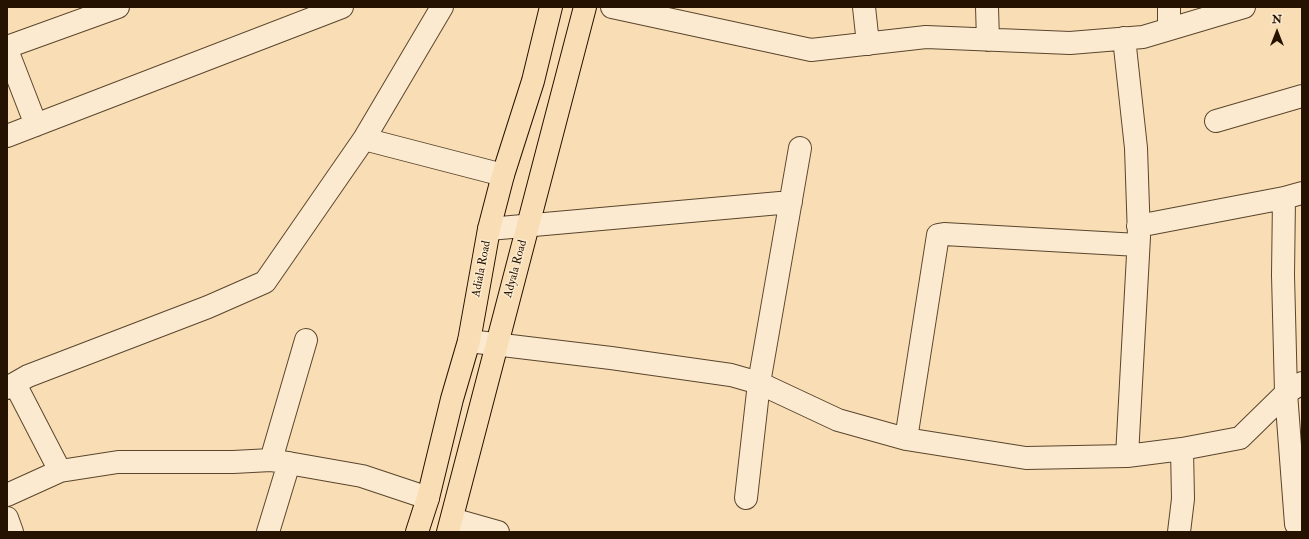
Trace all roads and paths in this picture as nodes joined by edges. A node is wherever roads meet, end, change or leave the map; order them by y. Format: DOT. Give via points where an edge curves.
graph roads {
  1 [pos="118,7"];
  2 [pos="342,7"];
  3 [pos="442,7"];
  4 [pos="551,7"];
  5 [pos="585,7"];
  6 [pos="612,7"];
  7 [pos="864,7"];
  8 [pos="987,7"];
  9 [pos="1169,7"];
  10 [pos="1244,7"];
  11 [pos="1169,29"];
  12 [pos="1124,38"];
  13 [pos="988,40"];
  14 [pos="868,44"];
  15 [pos="7,47"];
  16 [pos="7,50"];
  17 [pos="1302,96"];
  18 [pos="1216,121"];
  19 [pos="36,125"];
  20 [pos="7,136"];
  21 [pos="364,139"];
  22 [pos="800,148"];
  23 [pos="502,175"];
  24 [pos="1293,196"];
  25 [pos="790,202"];
  26 [pos="527,226"];
  27 [pos="490,229"];
  28 [pos="1138,236"];
  29 [pos="306,340"];
  30 [pos="468,341"];
  31 [pos="496,344"];
  32 [pos="759,383"];
  33 [pos="11,386"];
  34 [pos="1294,388"];
  35 [pos="906,439"];
  36 [pos="1182,449"];
  37 [pos="1127,456"];
  38 [pos="280,462"];
  39 [pos="60,471"];
  40 [pos="7,495"];
  41 [pos="428,498"];
  42 [pos="746,498"];
  43 [pos="7,518"];
  44 [pos="1296,524"];
  45 [pos="450,526"];
  46 [pos="12,532"];
  47 [pos="268,532"];
  48 [pos="417,532"];
  49 [pos="498,532"];
  50 [pos="1180,532"];
  1 -- 15 [label="street"];
  2 -- 19 [label="street"];
  3 -- 21 [label="street"];
  4 -- 23 [label="main road, Adiala Road" via="532,81"];
  5 -- 26 [label="main road, Adyala Road"];
  6 -- 14 [label="street" via="811,50"];
  7 -- 14 [label="street"];
  8 -- 13 [label="street"];
  9 -- 11 [label="street"];
  10 -- 11 [label="street"];
  11 -- 12 [label="street"];
  12 -- 13 [label="street" via="1070,43"];
  12 -- 28 [label="street" via="1136,148"];
  13 -- 14 [label="street" via="926,36"];
  16 -- 19 [label="street"];
  17 -- 18 [label="street"];
  19 -- 20 [label="street"];
  21 -- 23 [label="street"];
  21 -- 33 [label="street" via="265,282 208,307 28,376"];
  22 -- 25 [label="street"];
  23 -- 27 [label="main road, Adiala Road"];
  24 -- 28 [label="street"];
  24 -- 34 [label="street" via="1283,275"];
  25 -- 26 [label="street"];
  25 -- 32 [label="street"];
  26 -- 27 [label="street"];
  26 -- 31 [label="main road, Adyala Road"];
  27 -- 30 [label="main road, Adiala Road"];
  28 -- 35 [label="street" via="938,235"];
  28 -- 37 [label="street"];
  29 -- 38 [label="street"];
  30 -- 31 [label="street"];
  30 -- 41 [label="main road, Adiala Road"];
  31 -- 32 [label="street" via="731,375"];
  31 -- 45 [label="main road, Adyala Road"];
  32 -- 35 [label="street" via="838,420"];
  32 -- 42 [label="street"];
  33 -- 39 [label="street"];
  34 -- 36 [label="street" via="1240,438"];
  34 -- 44 [label="street"];
  35 -- 37 [label="street" via="1026,458"];
  36 -- 37 [label="street"];
  36 -- 50 [label="street" via="1183,499"];
  38 -- 39 [label="street" via="118,462"];
  38 -- 41 [label="street" via="362,476"];
  38 -- 47 [label="street"];
  39 -- 40 [label="street"];
  41 -- 48 [label="main road, Adiala Road"];
  43 -- 46 [label="street"];
  45 -- 49 [label="street"];
}
